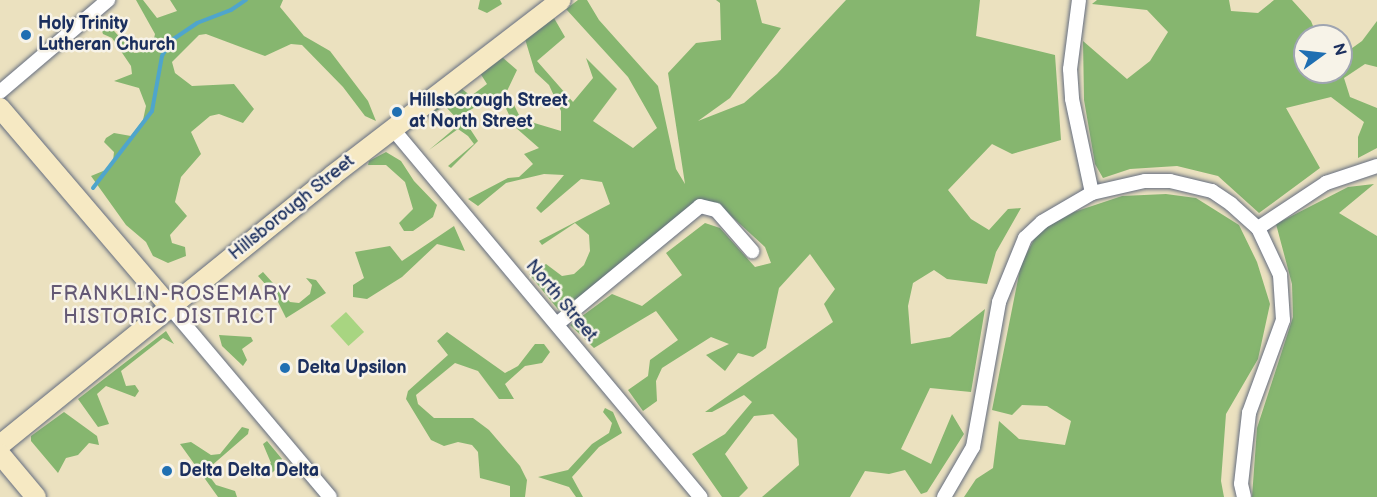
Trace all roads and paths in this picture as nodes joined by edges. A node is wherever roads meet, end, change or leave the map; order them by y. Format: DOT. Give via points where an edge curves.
graph roads {
  1 [pos="108,0"];
  2 [pos="561,0"];
  3 [pos="1079,0"];
  4 [pos="0,92"];
  5 [pos="0,108"];
  6 [pos="392,128"];
  7 [pos="1377,166"];
  8 [pos="1092,193"];
  9 [pos="1258,228"];
  10 [pos="752,251"];
  11 [pos="170,307"];
  12 [pos="557,324"];
  13 [pos="0,445"];
  14 [pos="0,454"];
  15 [pos="944,496"];
  16 [pos="36,497"];
  17 [pos="330,497"];
  18 [pos="701,497"];
  19 [pos="1244,497"];
  1 -- 4 [label="street"];
  2 -- 6 [label="street, Hillsborough Street"];
  3 -- 8 [label="street" via="1070,69 1072,99"];
  5 -- 11 [label="street"];
  6 -- 11 [label="street, Hillsborough Street"];
  6 -- 12 [label="street, North Street"];
  7 -- 9 [label="street" via="1326,183"];
  8 -- 9 [label="street" via="1145,181 1191,184 1212,191"];
  8 -- 15 [label="street" via="1025,237 1011,265 999,302 973,447"];
  9 -- 19 [label="street" via="1277,267 1284,298 1278,340 1249,413 1241,484"];
  10 -- 12 [label="street" via="716,210 700,206"];
  11 -- 13 [label="street, Hillsborough Street"];
  11 -- 17 [label="street"];
  12 -- 18 [label="street, North Street"];
  14 -- 16 [label="street"];
}
